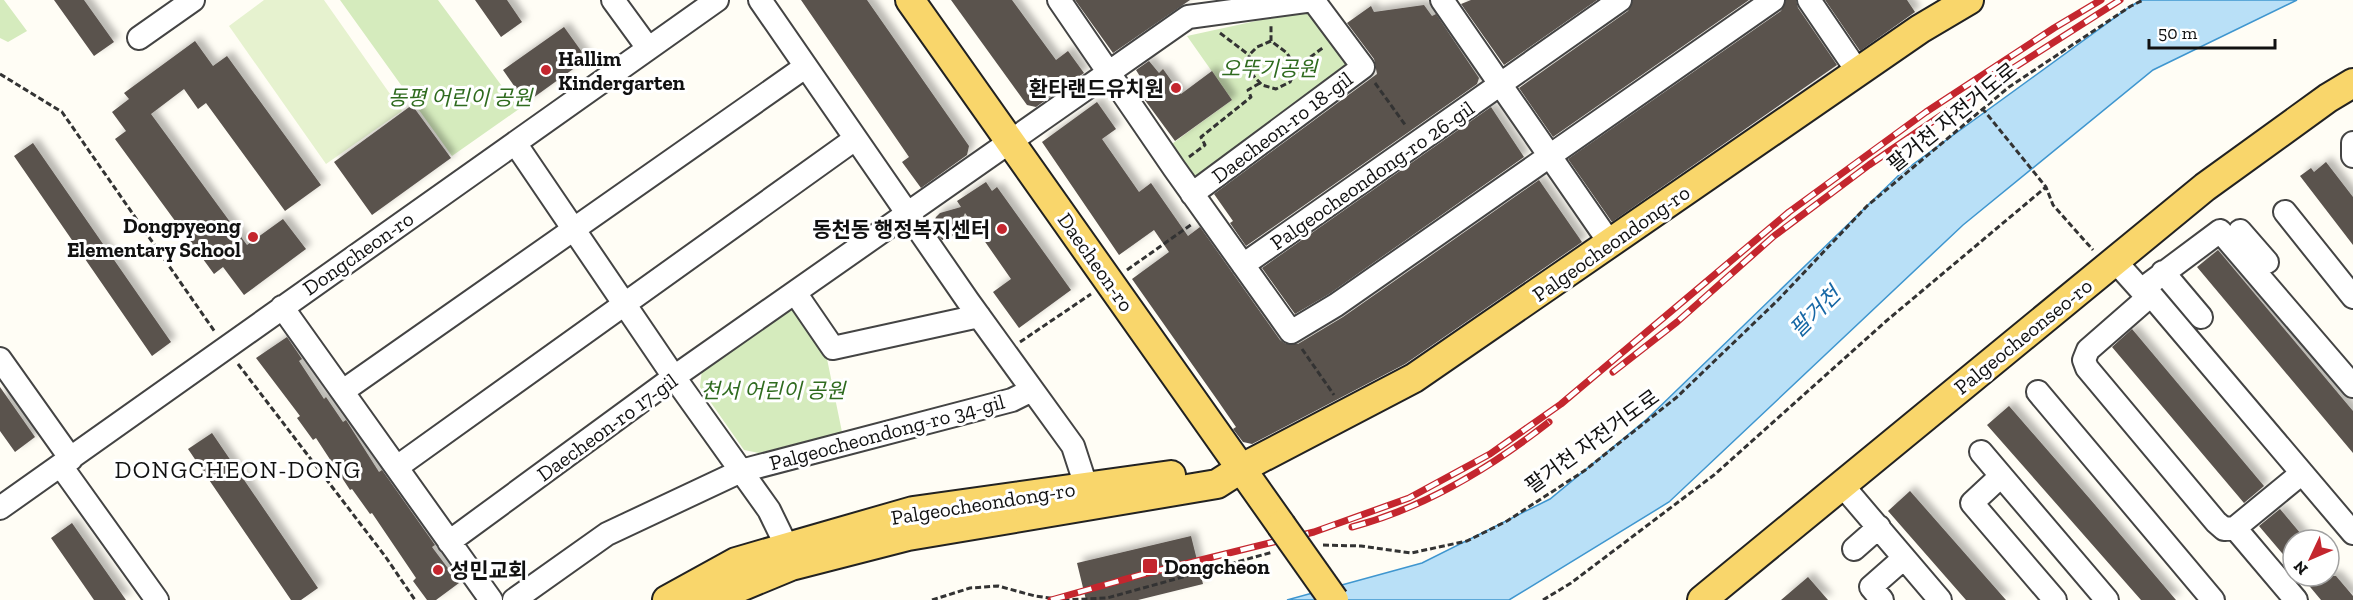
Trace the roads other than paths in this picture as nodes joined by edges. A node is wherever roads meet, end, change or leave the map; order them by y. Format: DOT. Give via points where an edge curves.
graph roads {
  1 [pos="193,0"];
  2 [pos="613,0"];
  3 [pos="717,0"];
  4 [pos="760,0"];
  5 [pos="910,0"];
  6 [pos="1059,0"];
  7 [pos="1442,0"];
  8 [pos="1620,0"];
  9 [pos="1773,0"];
  10 [pos="1809,0"];
  11 [pos="1960,2"];
  12 [pos="1186,11"];
  13 [pos="139,38"];
  14 [pos="648,48"];
  15 [pos="806,67"];
  16 [pos="1109,72"];
  17 [pos="1858,72"];
  18 [pos="2353,83"];
  19 [pos="1501,85"];
  20 [pos="855,139"];
  21 [pos="1011,141"];
  22 [pos="515,143"];
  23 [pos="2353,143"];
  24 [pos="2353,156"];
  25 [pos="1550,157"];
  26 [pos="1192,194"];
  27 [pos="2285,212"];
  28 [pos="907,214"];
  29 [pos="573,228"];
  30 [pos="2220,231"];
  31 [pos="1610,243"];
  32 [pos="2267,262"];
  33 [pos="2111,264"];
  34 [pos="1243,265"];
  35 [pos="2163,272"];
  36 [pos="2146,292"];
  37 [pos="796,294"];
  38 [pos="2353,297"];
  39 [pos="625,304"];
  40 [pos="282,307"];
  41 [pos="979,316"];
  42 [pos="2201,318"];
  43 [pos="0,358"];
  44 [pos="674,377"];
  45 [pos="2353,386"];
  46 [pos="1032,390"];
  47 [pos="343,391"];
  48 [pos="2038,392"];
  49 [pos="1981,453"];
  50 [pos="66,463"];
  51 [pos="397,467"];
  52 [pos="1242,468"];
  53 [pos="741,471"];
  54 [pos="2302,473"];
  55 [pos="2001,476"];
  56 [pos="1842,485"];
  57 [pos="1086,486"];
  58 [pos="0,508"];
  59 [pos="1878,527"];
  60 [pos="2235,528"];
  61 [pos="2353,533"];
  62 [pos="449,542"];
  63 [pos="787,547"];
  64 [pos="1854,549"];
  65 [pos="1904,558"];
  66 [pos="157,600"];
  67 [pos="491,600"];
  68 [pos="514,600"];
  69 [pos="667,600"];
  70 [pos="709,600"];
  71 [pos="1334,600"];
  72 [pos="1702,600"];
  73 [pos="1882,600"];
  74 [pos="1940,600"];
  75 [pos="2055,600"];
  76 [pos="2107,600"];
  77 [pos="2213,600"];
  78 [pos="2296,600"];
  1 -- 13 [label="street"];
  2 -- 14 [label="street"];
  3 -- 14 [label="street, Dongcheon-ro"];
  4 -- 15 [label="street"];
  5 -- 21 [label="main road, Daecheon-ro"];
  6 -- 16 [label="street"];
  7 -- 19 [label="street"];
  8 -- 19 [label="street, Palgeocheondong-ro 26-gil"];
  9 -- 25 [label="street"];
  10 -- 17 [label="street"];
  11 -- 17 [label="main road, Palgeocheondong-ro"];
  12 -- 16 [label="street, Daecheon-ro 18-gil"];
  12 -- 26 [label="street, Daecheon-ro 18-gil" via="1313,0 1364,67"];
  14 -- 22 [label="street, Dongcheon-ro"];
  15 -- 20 [label="street"];
  15 -- 29 [label="street"];
  16 -- 21 [label="street, Daecheon-ro 18-gil"];
  16 -- 26 [label="street, Daecheon-ro 18-gil"];
  17 -- 31 [label="main road, Palgeocheondong-ro"];
  18 -- 33 [label="main road, Palgeocheonseo-ro" via="2205,187"];
  19 -- 25 [label="street"];
  19 -- 34 [label="street, Palgeocheondong-ro 26-gil"];
  20 -- 28 [label="street"];
  20 -- 39 [label="street"];
  21 -- 28 [label="street, Daecheon-ro 17-gil"];
  21 -- 52 [label="main road, Daecheon-ro"];
  22 -- 29 [label="street, Palgeocheondong-ro 34-gil"];
  22 -- 40 [label="street, Dongcheon-ro"];
  23 -- 24 [label="street"];
  25 -- 31 [label="street"];
  25 -- 34 [label="street, Daecheon-ro 18-gil" via="1291,333"];
  26 -- 34 [label="street, Daecheon-ro 18-gil"];
  27 -- 38 [label="street"];
  28 -- 37 [label="street, Daecheon-ro 17-gil"];
  28 -- 41 [label="street"];
  29 -- 39 [label="street, Palgeocheondong-ro 34-gil"];
  29 -- 47 [label="street"];
  30 -- 32 [label="street" via="2239,231"];
  30 -- 35 [label="street"];
  30 -- 45 [label="street"];
  31 -- 52 [label="main road, Palgeocheondong-ro" via="1414,378"];
  33 -- 36 [label="street"];
  33 -- 56 [label="main road, Palgeocheonseo-ro"];
  35 -- 36 [label="street"];
  35 -- 42 [label="street"];
  36 -- 54 [label="street"];
  36 -- 60 [label="street" via="2088,350 2084,360 2087,368 2216,522 2224,529"];
  37 -- 41 [label="street" via="833,348"];
  37 -- 44 [label="street, Daecheon-ro 17-gil"];
  39 -- 44 [label="street, Palgeocheondong-ro 34-gil"];
  39 -- 51 [label="street"];
  40 -- 47 [label="street"];
  40 -- 50 [label="street, Dongcheon-ro"];
  41 -- 46 [label="street"];
  43 -- 50 [label="street"];
  44 -- 53 [label="street, Palgeocheondong-ro 34-gil"];
  44 -- 62 [label="street, Daecheon-ro 17-gil"];
  46 -- 53 [label="street, Palgeocheondong-ro 34-gil" via="1012,400"];
  46 -- 57 [label="street" via="1073,446"];
  47 -- 51 [label="street"];
  48 -- 77 [label="street"];
  49 -- 55 [label="street"];
  50 -- 58 [label="street, Dongcheon-ro"];
  50 -- 66 [label="street"];
  51 -- 62 [label="street"];
  52 -- 57 [label="main road, Palgeocheondong-ro"];
  52 -- 70 [label="main road, Palgeocheondong-ro" via="1208,486 908,536 791,566"];
  52 -- 71 [label="main road, Daecheon-ro, bridge" via="1279,538"];
  53 -- 63 [label="street, Palgeocheondong-ro 34-gil" via="769,510"];
  53 -- 68 [label="street, Palgeocheondong-ro 34-gil" via="607,534"];
  54 -- 60 [label="street"];
  54 -- 61 [label="street"];
  55 -- 75 [label="street" via="1972,503"];
  55 -- 76 [label="street"];
  56 -- 59 [label="street"];
  56 -- 72 [label="main road, Palgeocheonseo-ro"];
  57 -- 63 [label="main road, Palgeocheondong-ro" via="913,511"];
  59 -- 64 [label="street"];
  59 -- 65 [label="street"];
  60 -- 78 [label="street"];
  62 -- 67 [label="street"];
  63 -- 69 [label="main road, Palgeocheondong-ro" via="736,562"];
  65 -- 73 [label="street" via="1871,587"];
  65 -- 74 [label="street"];
}
